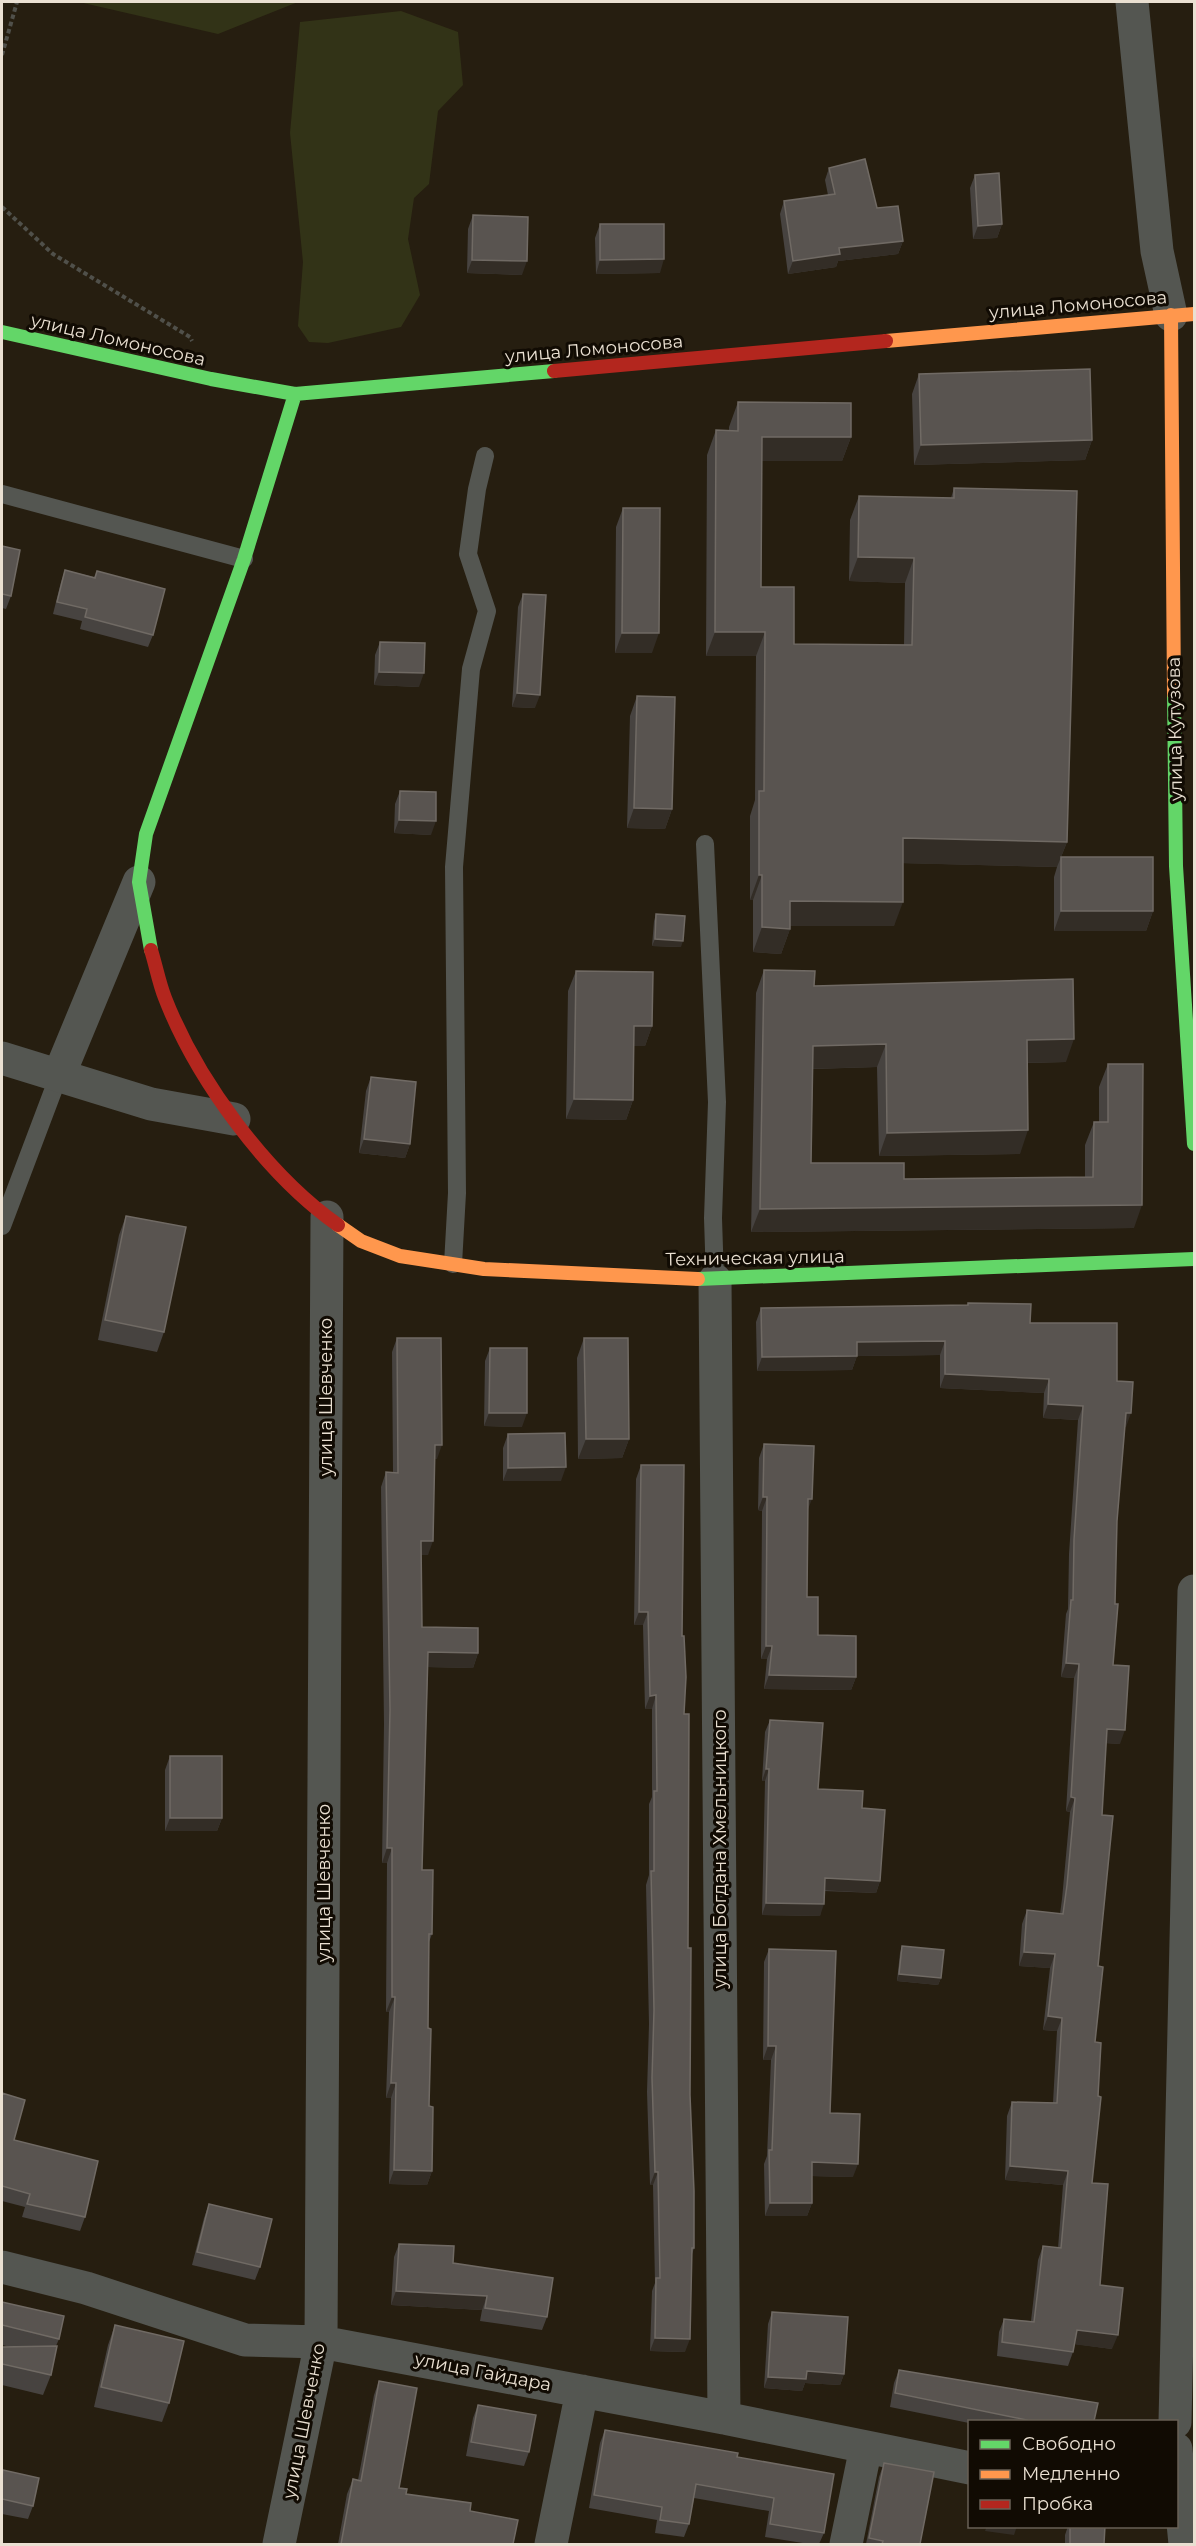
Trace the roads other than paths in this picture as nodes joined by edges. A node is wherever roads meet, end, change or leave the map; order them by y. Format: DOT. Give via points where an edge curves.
graph roads {
  1 [pos="1132,2"];
  2 [pos="1183,314"];
  3 [pos="2,332"];
  4 [pos="295,394"];
  5 [pos="485,456"];
  6 [pos="2,494"];
  7 [pos="244,559"];
  8 [pos="705,844"];
  9 [pos="1185,866"];
  10 [pos="139,882"];
  11 [pos="2,1058"];
  12 [pos="59,1075"];
  13 [pos="234,1119"];
  14 [pos="1194,1144"];
  15 [pos="327,1217"];
  16 [pos="3,1221"];
  17 [pos="1194,1259"];
  18 [pos="453,1264"];
  19 [pos="715,1280"];
  20 [pos="1194,1591"];
  21 [pos="2,2267"];
  22 [pos="321,2342"];
  23 [pos="582,2391"];
  24 [pos="724,2418"];
  25 [pos="1175,2420"];
  26 [pos="866,2447"];
  27 [pos="968,2468"];
  28 [pos="1178,2470"];
  29 [pos="279,2544"];
  30 [pos="552,2544"];
  31 [pos="846,2544"];
  32 [pos="1185,2544"];
  1 -- 2 [label="street" via="1157,251"];
  2 -- 4 [label="main road, улица Ломоносова"];
  2 -- 9 [label="main road, улица Кутузова"];
  3 -- 4 [label="main road, улица Ломоносова"];
  4 -- 7 [label="main road, Техническая улица"];
  5 -- 18 [label="lane" via="468,554 487,611 471,669 454,867"];
  6 -- 7 [label="lane"];
  7 -- 10 [label="main road, Техническая улица" via="146,834"];
  8 -- 19 [label="lane" via="717,1102"];
  9 -- 14 [label="main road, улица Кутузова"];
  10 -- 12 [label="street"];
  10 -- 13 [label="main road, Техническая улица" via="147,937 165,998 199,1068"];
  11 -- 12 [label="street"];
  12 -- 13 [label="street" via="151,1104"];
  12 -- 16 [label="lane"];
  13 -- 15 [label="main road, Техническая улица" via="287,1183"];
  15 -- 18 [label="main road, Техническая улица" via="361,1241 400,1256"];
  15 -- 22 [label="street, улица Шевченко"];
  17 -- 19 [label="main road, Техническая улица"];
  18 -- 19 [label="main road, Техническая улица" via="484,1269"];
  19 -- 24 [label="street, улица Богдана Хмельницкого"];
  20 -- 25 [label="street"];
  21 -- 22 [label="street, улица Гайдара" via="86,2288 245,2340"];
  22 -- 23 [label="street, улица Гайдара"];
  22 -- 29 [label="street, улица Шевченко"];
  23 -- 24 [label="street, улица Гайдара"];
  23 -- 30 [label="street"];
  24 -- 26 [label="street, улица Гайдара"];
  26 -- 27 [label="street, улица Гайдара"];
  26 -- 31 [label="street"];
  28 -- 32 [label="street"];
}
